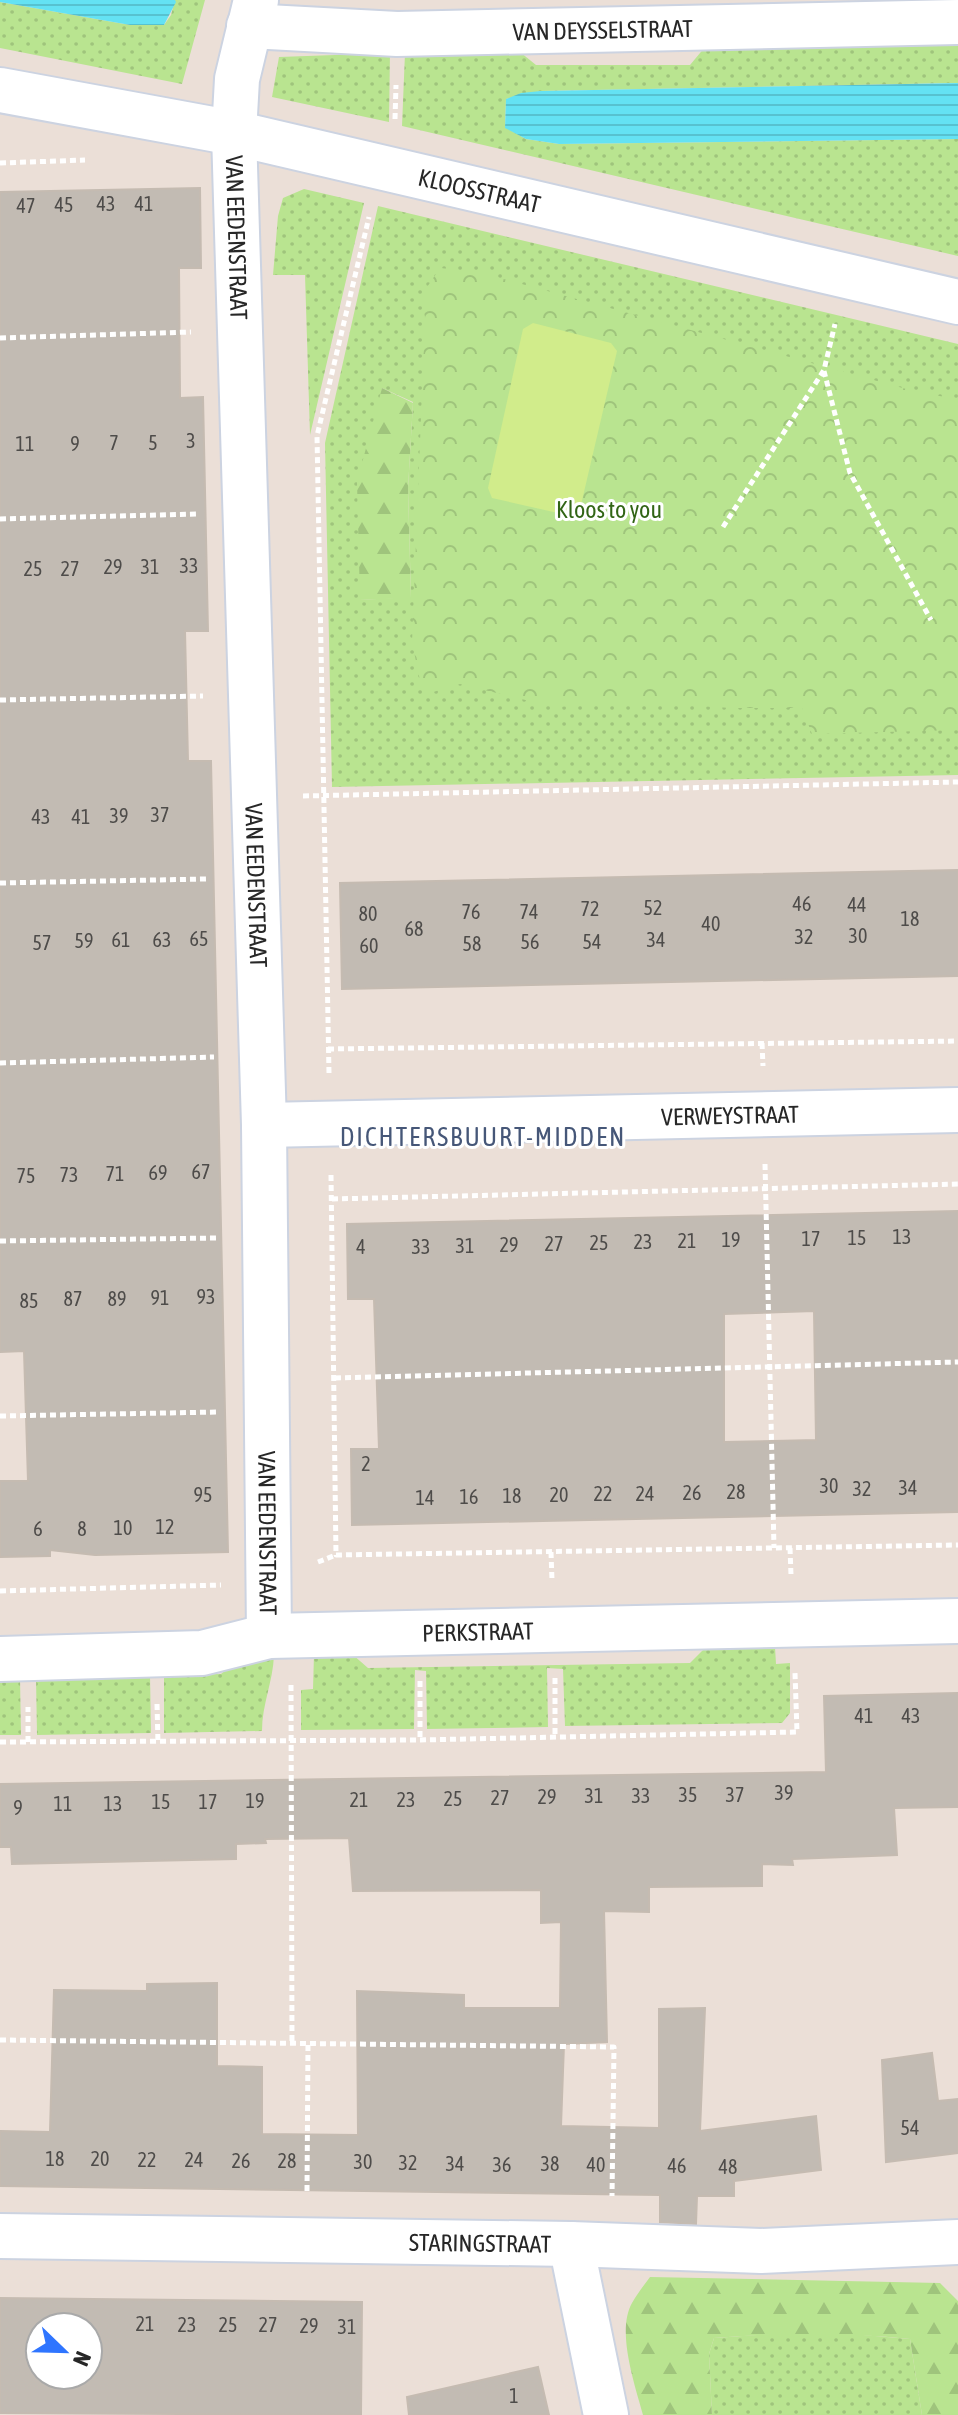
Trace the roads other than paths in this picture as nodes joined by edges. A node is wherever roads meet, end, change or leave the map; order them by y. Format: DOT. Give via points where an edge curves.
graph roads {
  1 [pos="252,13"];
  2 [pos="958,22"];
  3 [pos="0,90"];
  4 [pos="234,133"];
  5 [pos="958,302"];
  6 [pos="958,1110"];
  7 [pos="264,1125"];
  8 [pos="958,1621"];
  9 [pos="280,1636"];
  10 [pos="0,1659"];
  11 [pos="0,2236"];
  12 [pos="958,2242"];
  13 [pos="592,2244"];
  14 [pos="606,2415"];
  1 -- 2 [label="street, VAN DEYSSELSTRAAT" via="397,34"];
  1 -- 4 [label="street, VAN EEDENSTRAAT" via="237,79"];
  3 -- 4 [label="street, KLOOSSTRAAT"];
  4 -- 5 [label="street, KLOOSSTRAAT"];
  4 -- 7 [label="street, VAN EEDENSTRAAT"];
  6 -- 7 [label="street, VERWEYSTRAAT"];
  7 -- 9 [label="street, VAN EEDENSTRAAT" via="269,1584"];
  8 -- 9 [label="street, PERKSTRAAT"];
  9 -- 10 [label="street, PERKSTRAAT" via="202,1653"];
  11 -- 13 [label="street, STARINGSTRAAT"];
  12 -- 13 [label="street, STARINGSTRAAT" via="761,2251"];
  13 -- 14 [label="street"];
}
